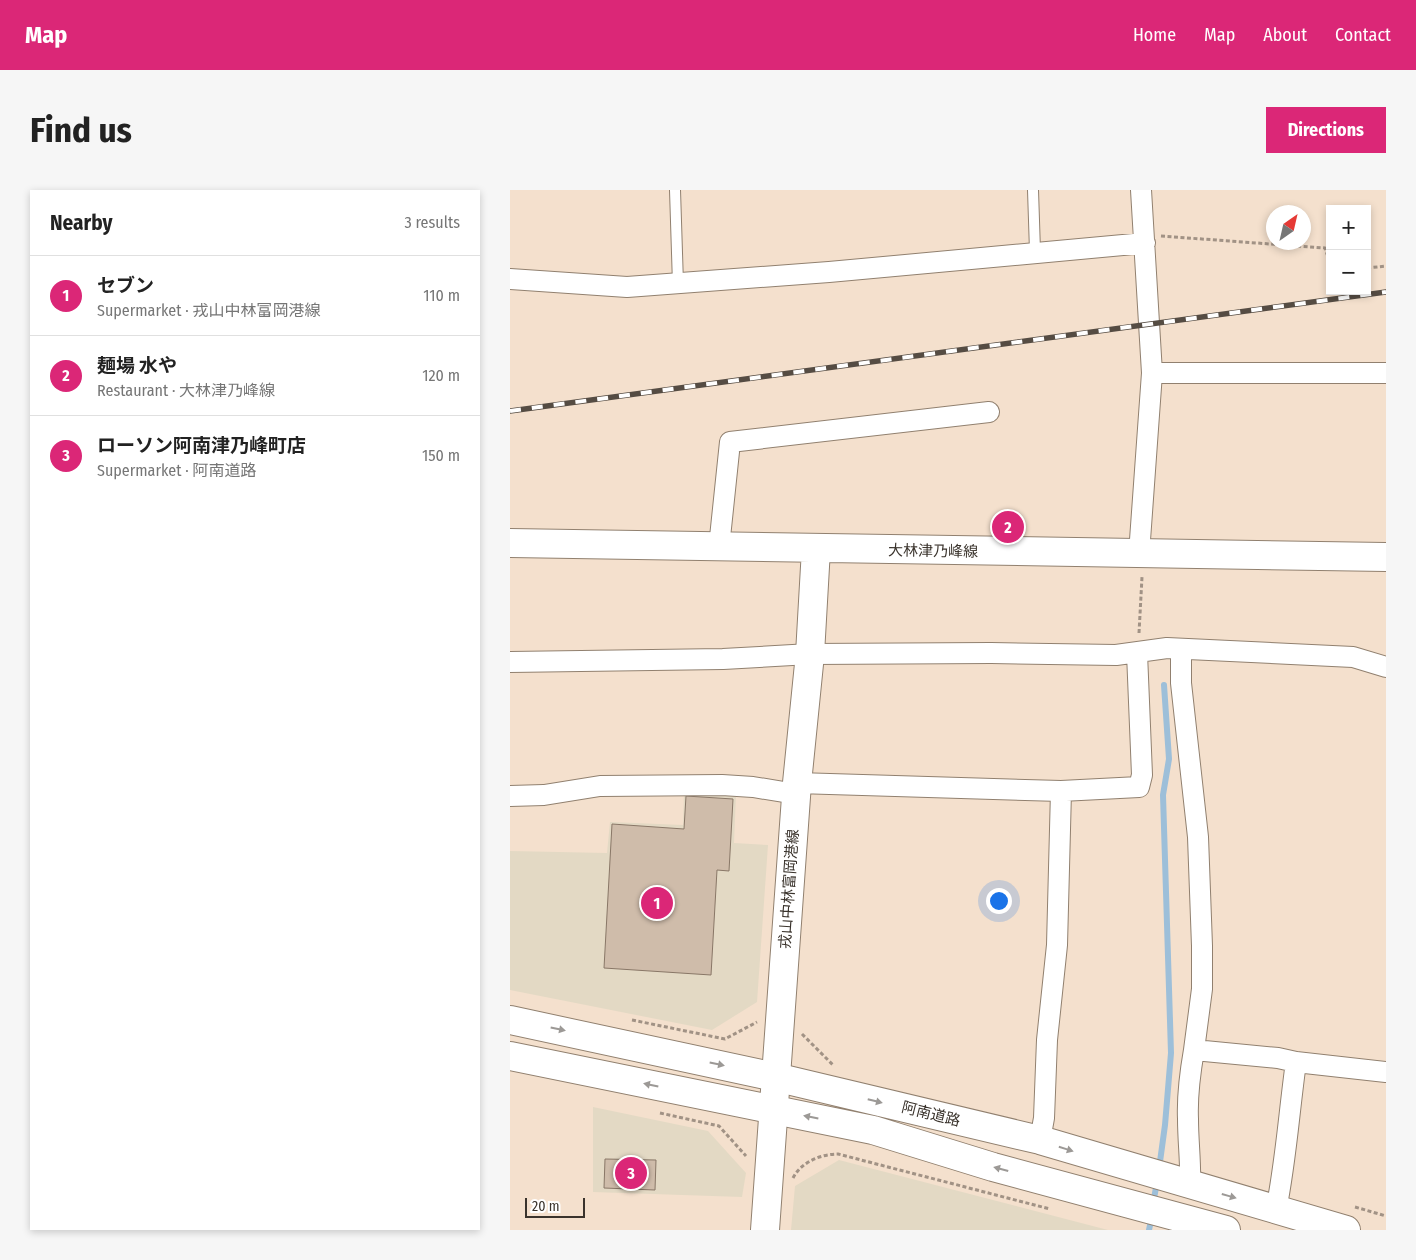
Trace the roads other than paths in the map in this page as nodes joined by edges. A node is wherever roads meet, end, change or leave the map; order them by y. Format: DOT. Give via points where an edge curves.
graph roads {
  1 [pos="675,190"];
  2 [pos="1033,190"];
  3 [pos="1140,190"];
  4 [pos="1145,239"];
  5 [pos="1035,251"];
  6 [pos="510,279"];
  7 [pos="678,284"];
  8 [pos="1152,373"];
  9 [pos="1386,373"];
  10 [pos="989,412"];
  11 [pos="510,544"];
  12 [pos="719,548"];
  13 [pos="816,549"];
  14 [pos="1386,558"];
  15 [pos="1141,561"];
  16 [pos="1181,649"];
  17 [pos="1137,653"];
  18 [pos="810,654"];
  19 [pos="510,662"];
  20 [pos="1386,667"];
  21 [pos="796,789"];
  22 [pos="1061,791"];
  23 [pos="510,796"];
  24 [pos="510,1020"];
  25 [pos="1194,1050"];
  26 [pos="510,1056"];
  27 [pos="1296,1062"];
  28 [pos="1386,1072"];
  29 [pos="775,1077"];
  30 [pos="774,1110"];
  31 [pos="1040,1140"];
  32 [pos="1186,1184"];
  33 [pos="1276,1210"];
  34 [pos="765,1230"];
  35 [pos="1226,1230"];
  36 [pos="1346,1230"];
  1 -- 7 [label="lane"];
  2 -- 5 [label="lane"];
  3 -- 4 [label="street"];
  4 -- 5 [label="street"];
  4 -- 8 [label="street"];
  5 -- 7 [label="street" via="848,271"];
  6 -- 7 [label="street" via="627,288"];
  8 -- 9 [label="street"];
  8 -- 15 [label="street"];
  10 -- 12 [label="street" via="730,442"];
  11 -- 12 [label="main road, 大林津乃峰線"];
  12 -- 13 [label="main road, 大林津乃峰線"];
  13 -- 15 [label="main road, 大林津乃峰線"];
  13 -- 18 [label="main road, 戎山中林富岡港線"];
  14 -- 15 [label="main road, 大林津乃峰線"];
  16 -- 17 [label="street" via="1155,648"];
  16 -- 20 [label="street" via="1353,656"];
  16 -- 25 [label="street" via="1181,684 1198,837 1201,926 1202,989"];
  17 -- 18 [label="street"];
  17 -- 22 [label="street" via="1142,775 1139,787"];
  18 -- 19 [label="street" via="723,659"];
  18 -- 21 [label="main road, 戎山中林富岡港線"];
  21 -- 22 [label="street"];
  21 -- 23 [label="street" via="712,785 600,786 544,795"];
  21 -- 29 [label="main road, 戎山中林富岡港線"];
  22 -- 31 [label="street" via="1057,945"];
  24 -- 29 [label="main road, 阿南道路, one-way"];
  25 -- 27 [label="street"];
  25 -- 32 [label="street" via="1188,1119 1191,1153"];
  30 -- 26 [label="main road, 阿南道路, one-way"];
  27 -- 28 [label="street"];
  27 -- 33 [label="street" via="1286,1128 1286,1158"];
  29 -- 30 [label="main road, 戎山中林富岡港線"];
  29 -- 31 [label="main road, 阿南道路, one-way"];
  30 -- 34 [label="main road, 戎山中林富岡港線"];
  35 -- 30 [label="main road, 阿南道路, one-way" via="993,1167 873,1130"];
  31 -- 32 [label="main road, 阿南道路, one-way"];
  32 -- 33 [label="main road, 阿南道路, one-way"];
  33 -- 36 [label="main road, 阿南道路"];
}
